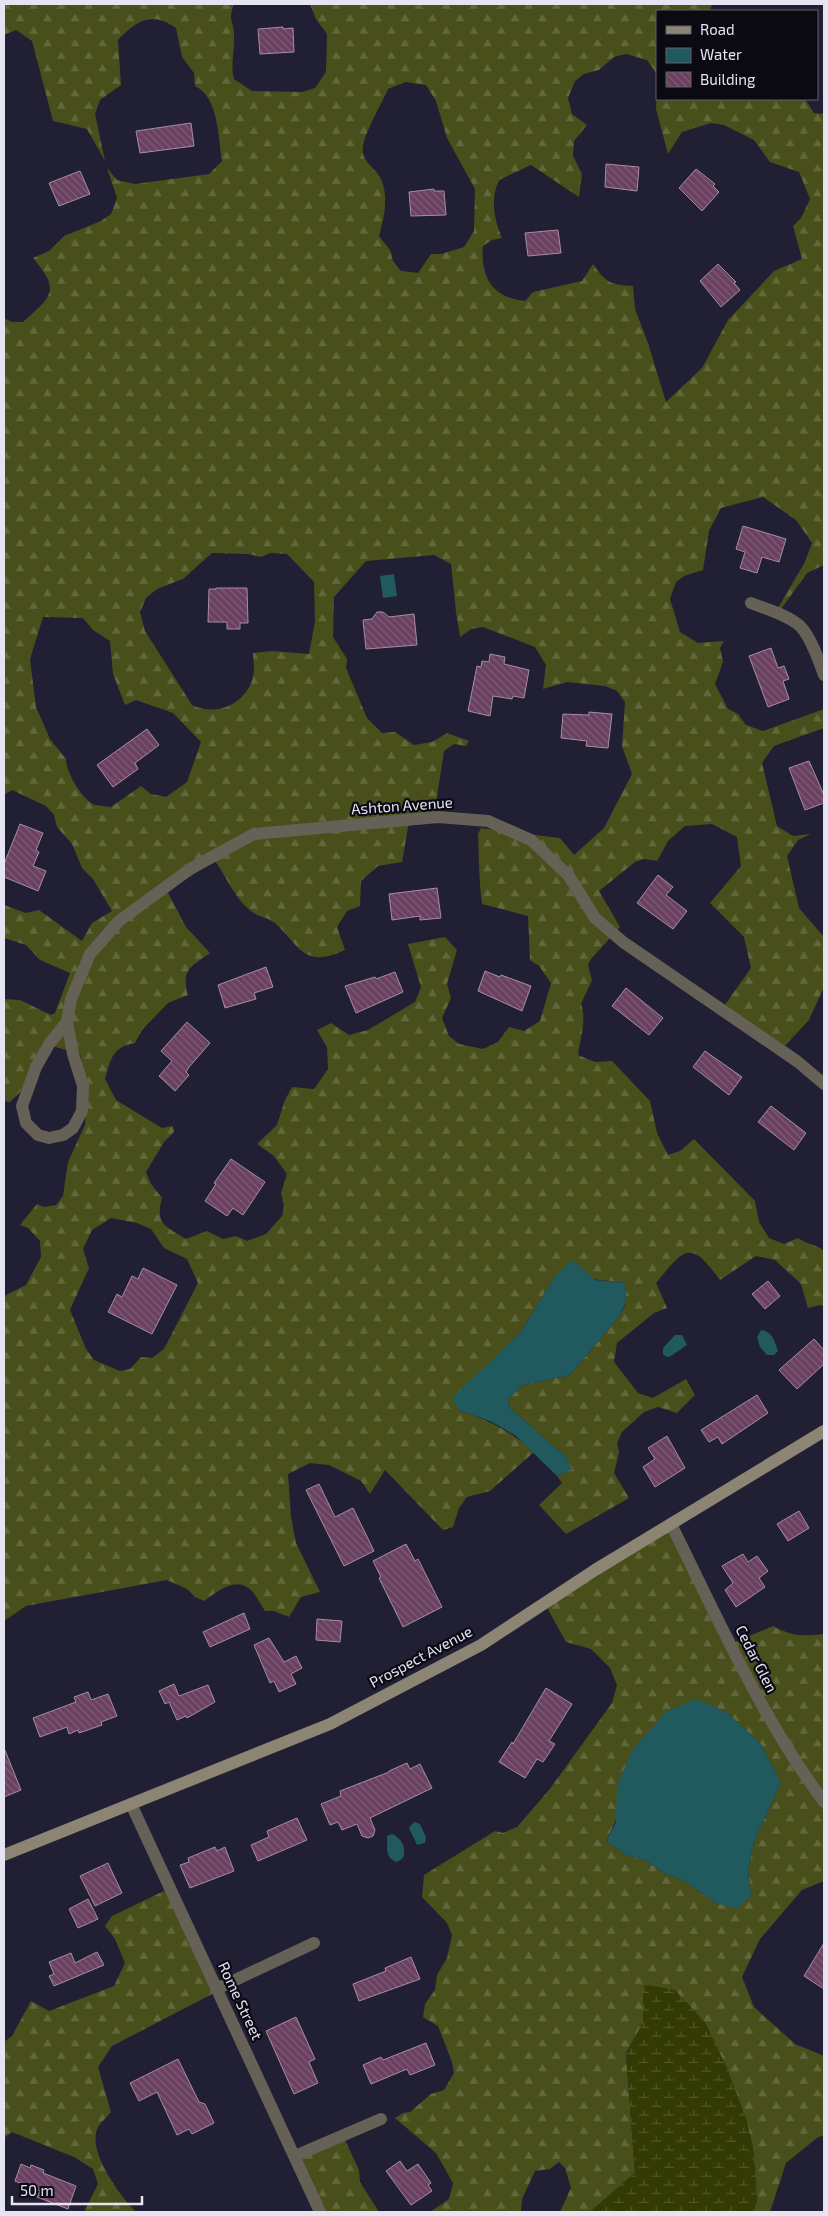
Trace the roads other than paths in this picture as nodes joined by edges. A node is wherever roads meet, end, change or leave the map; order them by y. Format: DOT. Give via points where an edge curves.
graph roads {
  1 [pos="751,603"];
  2 [pos="824,675"];
  3 [pos="67,1022"];
  4 [pos="824,1084"];
  5 [pos="824,1431"];
  6 [pos="671,1524"];
  7 [pos="824,1802"];
  8 [pos="131,1804"];
  9 [pos="4,1855"];
  10 [pos="314,1944"];
  11 [pos="216,1990"];
  12 [pos="381,2119"];
  13 [pos="295,2156"];
  14 [pos="320,2212"];
  1 -- 2 [label="street" via="800,626"];
  3 -- 3 [label="street, Ashton Avenue" via="36,1067 22,1106 26,1124 38,1135 49,1138 63,1135 73,1128 82,1111 83,1086"];
  3 -- 4 [label="street, Ashton Avenue" via="71,999 90,954 119,921 190,869 254,834 438,818 488,821 531,840 569,876 595,918 623,942 798,1062"];
  5 -- 6 [label="street, Prospect Avenue"];
  6 -- 7 [label="street, Cedar Glen" via="763,1709"];
  6 -- 8 [label="street, Prospect Avenue" via="480,1645 330,1724"];
  8 -- 9 [label="street, Prospect Avenue"];
  8 -- 11 [label="street, Rome Street"];
  10 -- 11 [label="street"];
  11 -- 13 [label="street, Rome Street"];
  12 -- 13 [label="street"];
  13 -- 14 [label="street, Rome Street"];
}
